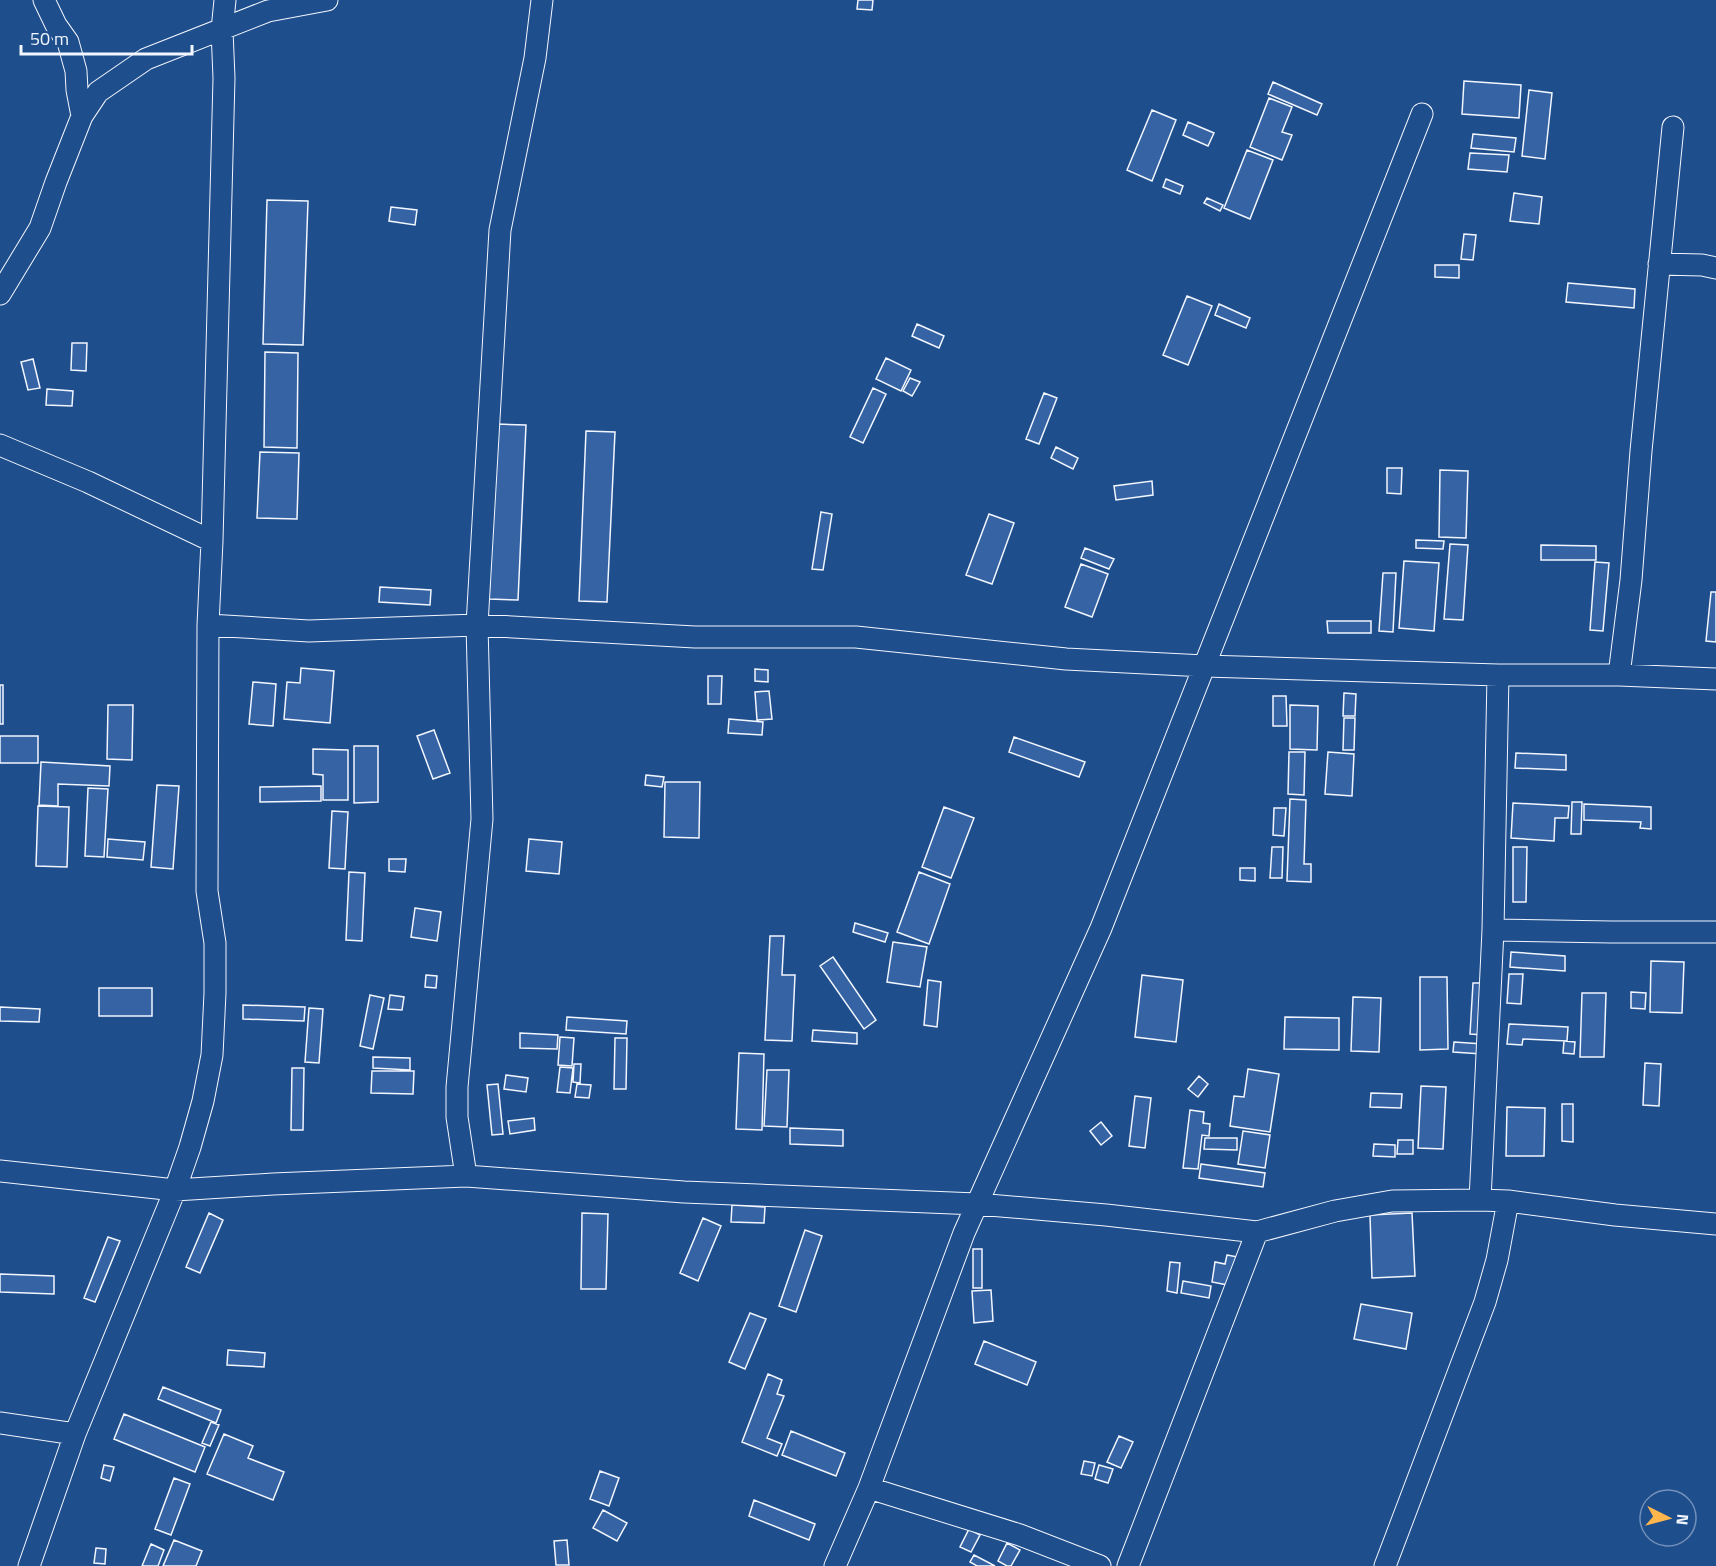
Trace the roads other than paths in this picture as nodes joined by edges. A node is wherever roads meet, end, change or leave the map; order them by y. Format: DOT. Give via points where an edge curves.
graph roads {
  1 [pos="44,0"];
  2 [pos="327,0"];
  3 [pos="542,0"];
  4 [pos="224,1"];
  5 [pos="222,30"];
  6 [pos="1422,114"];
  7 [pos="82,116"];
  8 [pos="1673,127"];
  9 [pos="1659,264"];
  10 [pos="1716,268"];
  11 [pos="0,294"];
  12 [pos="0,445"];
  13 [pos="212,541"];
  14 [pos="208,625"];
  15 [pos="477,626"];
  16 [pos="1204,666"];
  17 [pos="1498,675"];
  18 [pos="1619,675"];
  19 [pos="1716,679"];
  20 [pos="1493,930"];
  21 [pos="1716,932"];
  22 [pos="0,1170"];
  23 [pos="466,1176"];
  24 [pos="175,1190"];
  25 [pos="1480,1200"];
  26 [pos="1508,1201"];
  27 [pos="977,1204"];
  28 [pos="1716,1224"];
  29 [pos="1257,1232"];
  30 [pos="0,1423"];
  31 [pos="75,1434"];
  32 [pos="869,1488"];
  33 [pos="29,1566"];
  34 [pos="835,1566"];
  35 [pos="1100,1566"];
  36 [pos="1128,1566"];
  37 [pos="1385,1566"];
  1 -- 7 [label="street" via="68,42"];
  2 -- 5 [label="street" via="268,11"];
  3 -- 15 [label="street" via="535,58 500,230"];
  4 -- 5 [label="street"];
  5 -- 7 [label="street" via="146,59 98,92"];
  5 -- 13 [label="street"];
  6 -- 16 [label="street"];
  7 -- 11 [label="street" via="40,228"];
  8 -- 9 [label="street"];
  9 -- 10 [label="street"];
  9 -- 18 [label="street"];
  12 -- 13 [label="street"];
  13 -- 14 [label="street"];
  14 -- 15 [label="street" via="309,631"];
  14 -- 24 [label="street" via="207,891 215,943 212,1055 197,1124"];
  15 -- 16 [label="street" via="695,637 856,637 1066,659"];
  15 -- 23 [label="street" via="482,819 457,1087 457,1117"];
  16 -- 17 [label="street"];
  16 -- 27 [label="street" via="1101,928"];
  17 -- 18 [label="street"];
  17 -- 20 [label="street"];
  18 -- 19 [label="street"];
  20 -- 21 [label="street"];
  20 -- 25 [label="street"];
  22 -- 24 [label="street"];
  23 -- 24 [label="street"];
  23 -- 27 [label="street" via="684,1192"];
  24 -- 31 [label="street"];
  25 -- 26 [label="street"];
  25 -- 29 [label="street" via="1370,1204"];
  26 -- 28 [label="street"];
  26 -- 37 [label="street" via="1485,1302"];
  27 -- 29 [label="street"];
  27 -- 32 [label="street"];
  29 -- 36 [label="street"];
  30 -- 31 [label="street"];
  31 -- 33 [label="street"];
  32 -- 34 [label="street"];
  32 -- 35 [label="street" via="1020,1535"];
}
